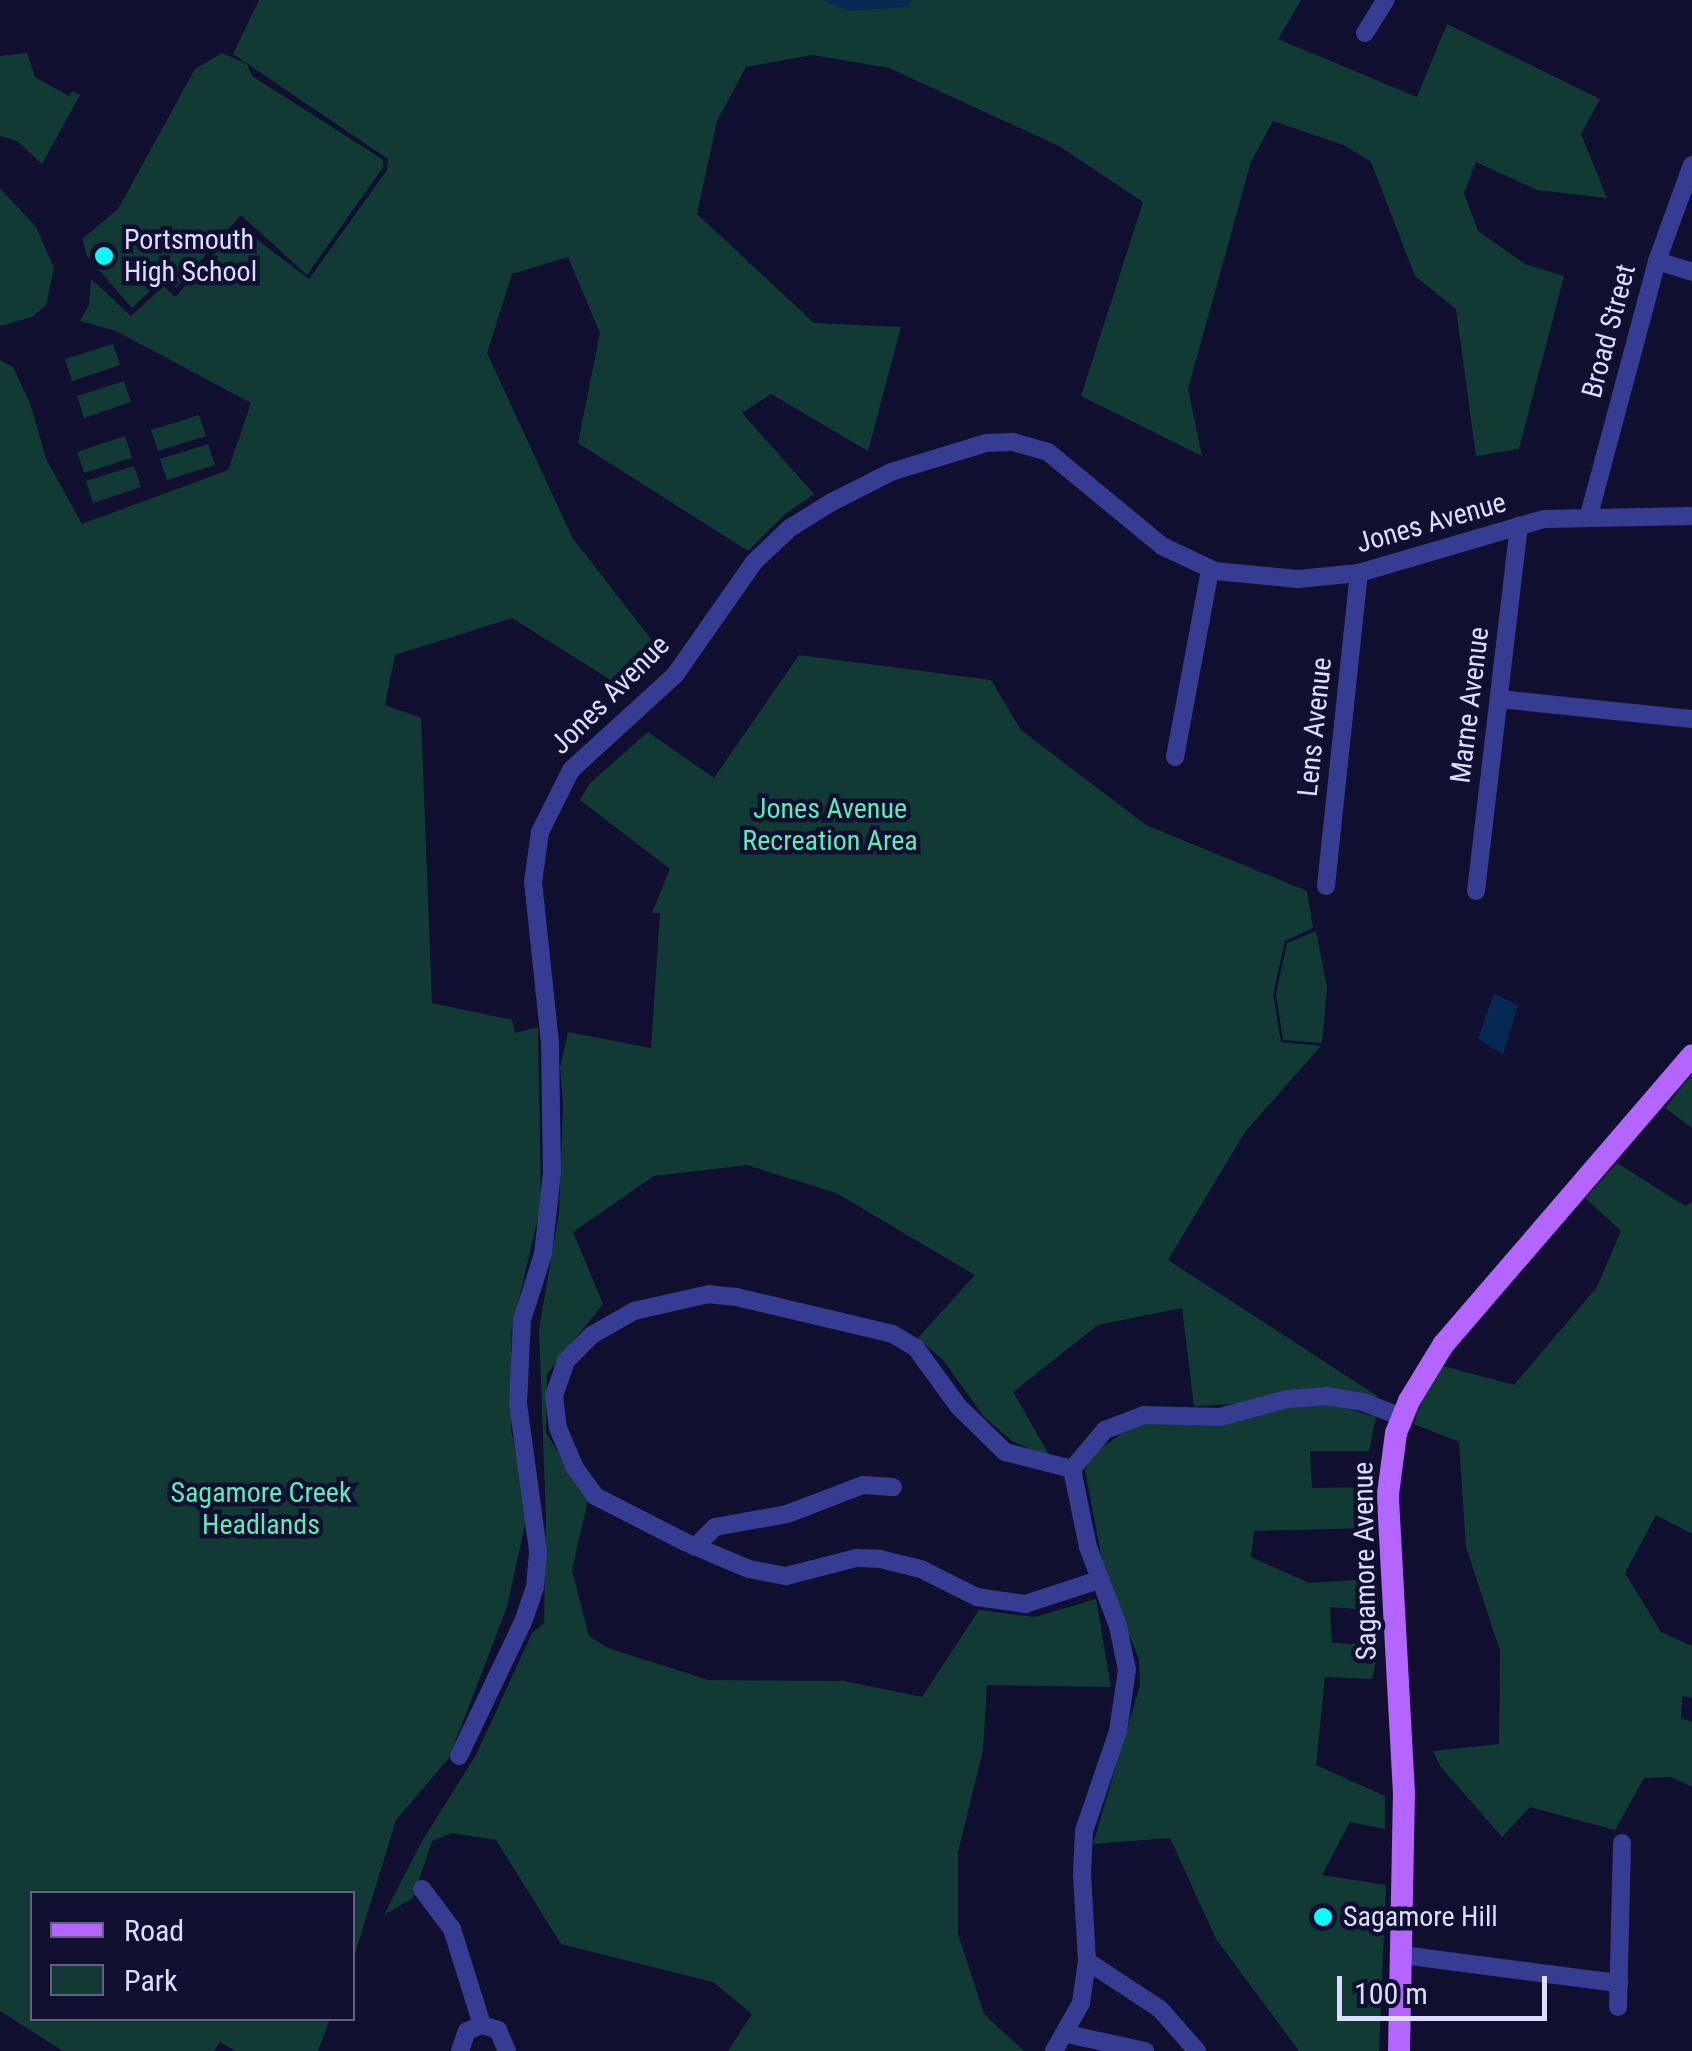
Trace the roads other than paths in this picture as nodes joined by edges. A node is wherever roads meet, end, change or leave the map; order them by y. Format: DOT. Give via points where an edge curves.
graph roads {
  1 [pos="1386,0"];
  2 [pos="1365,33"];
  3 [pos="1692,165"];
  4 [pos="1657,261"];
  5 [pos="1692,272"];
  6 [pos="1589,515"];
  7 [pos="1692,516"];
  8 [pos="1519,526"];
  9 [pos="1210,570"];
  10 [pos="1360,573"];
  11 [pos="1499,699"];
  12 [pos="1692,719"];
  13 [pos="1175,757"];
  14 [pos="1326,886"];
  15 [pos="1476,891"];
  16 [pos="1692,1055"];
  17 [pos="1402,1417"];
  18 [pos="1072,1469"];
  19 [pos="893,1487"];
  20 [pos="696,1547"];
  21 [pos="1099,1580"];
  22 [pos="460,1756"];
  23 [pos="1622,1843"];
  24 [pos="422,1889"];
  25 [pos="1402,1955"];
  26 [pos="1087,1961"];
  27 [pos="1619,1982"];
  28 [pos="1618,2007"];
  29 [pos="482,2025"];
  30 [pos="1066,2034"];
  31 [pos="460,2051"];
  32 [pos="507,2051"];
  33 [pos="1054,2051"];
  34 [pos="1145,2051"];
  35 [pos="1197,2051"];
  36 [pos="1399,2051"];
  1 -- 2 [label="street"];
  3 -- 4 [label="street, Broad Street"];
  4 -- 5 [label="street"];
  4 -- 6 [label="street, Broad Street"];
  6 -- 7 [label="street, Jones Avenue"];
  6 -- 8 [label="street, Jones Avenue"];
  8 -- 10 [label="street, Jones Avenue"];
  8 -- 11 [label="street, Marne Avenue"];
  9 -- 10 [label="street, Jones Avenue" via="1298,579"];
  9 -- 13 [label="street"];
  9 -- 22 [label="street, Jones Avenue" via="1162,546 1048,452 1013,442 960,448 890,472 790,528 754,562 674,675 571,770 540,832 533,882 550,1043 552,1173 543,1254 520,1345 521,1438 538,1551 535,1587"];
  10 -- 14 [label="street, Lens Avenue"];
  11 -- 12 [label="street"];
  11 -- 15 [label="street, Marne Avenue"];
  16 -- 17 [label="main road, Sagamore Avenue" via="1443,1345"];
  17 -- 18 [label="street" via="1326,1396 1220,1417 1144,1415 1105,1430"];
  17 -- 25 [label="main road, Sagamore Avenue" via="1388,1494 1404,1794"];
  18 -- 20 [label="street" via="1004,1452 958,1406 916,1348 892,1334 736,1296 685,1298 634,1311 592,1335 566,1362 554,1396 558,1428 595,1496"];
  18 -- 21 [label="street"];
  19 -- 20 [label="street" via="863,1485 788,1514 715,1527"];
  20 -- 21 [label="street" via="786,1576 856,1558 904,1563 977,1598 1003,1603 1025,1604"];
  21 -- 26 [label="street" via="1127,1670 1118,1731 1083,1842"];
  23 -- 27 [label="street"];
  24 -- 29 [label="street" via="452,1929"];
  25 -- 27 [label="street"];
  25 -- 36 [label="main road, Sagamore Avenue"];
  26 -- 30 [label="street" via="1082,2003"];
  26 -- 35 [label="street" via="1160,2008"];
  27 -- 28 [label="street"];
  29 -- 31 [label="street" via="467,2031"];
  29 -- 32 [label="street" via="498,2030"];
  30 -- 33 [label="street"];
  30 -- 34 [label="street"];
}
